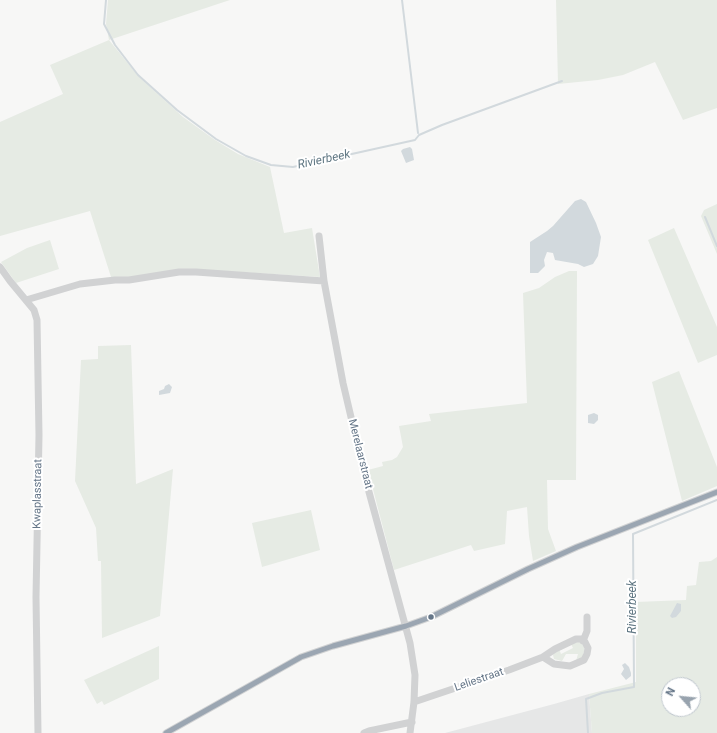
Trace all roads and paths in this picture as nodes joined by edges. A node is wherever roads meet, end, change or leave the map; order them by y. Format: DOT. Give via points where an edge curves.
graph roads {
  1 [pos="319,236"];
  2 [pos="0,267"];
  3 [pos="324,281"];
  4 [pos="26,300"];
  5 [pos="717,492"];
  6 [pos="587,617"];
  7 [pos="406,626"];
  8 [pos="583,641"];
  9 [pos="543,657"];
  10 [pos="414,702"];
  11 [pos="412,722"];
  12 [pos="38,733"];
  13 [pos="166,733"];
  14 [pos="364,733"];
  15 [pos="410,733"];
  1 -- 3 [label="street, Merelaarstraat"];
  2 -- 4 [label="street, Kwaplasstraat"];
  3 -- 4 [label="street" via="179,272 80,284"];
  3 -- 7 [label="street, Merelaarstraat" via="343,383"];
  4 -- 12 [label="street, Kwaplasstraat" via="34,310 37,320 38,342"];
  5 -- 7 [label="street" via="577,547 431,617"];
  6 -- 8 [label="street" via="588,631"];
  7 -- 10 [label="street, Merelaarstraat" via="415,675"];
  7 -- 13 [label="street" via="301,657"];
  8 -- 9 [label="street, Leliestraat" via="576,638"];
  8 -- 9 [label="street" via="588,648 587,654 584,660 577,664 554,664"];
  9 -- 10 [label="street, Leliestraat"];
  10 -- 11 [label="street, Merelaarstraat"];
  11 -- 14 [label="street"];
  11 -- 15 [label="street, Merelaarstraat"];
}
